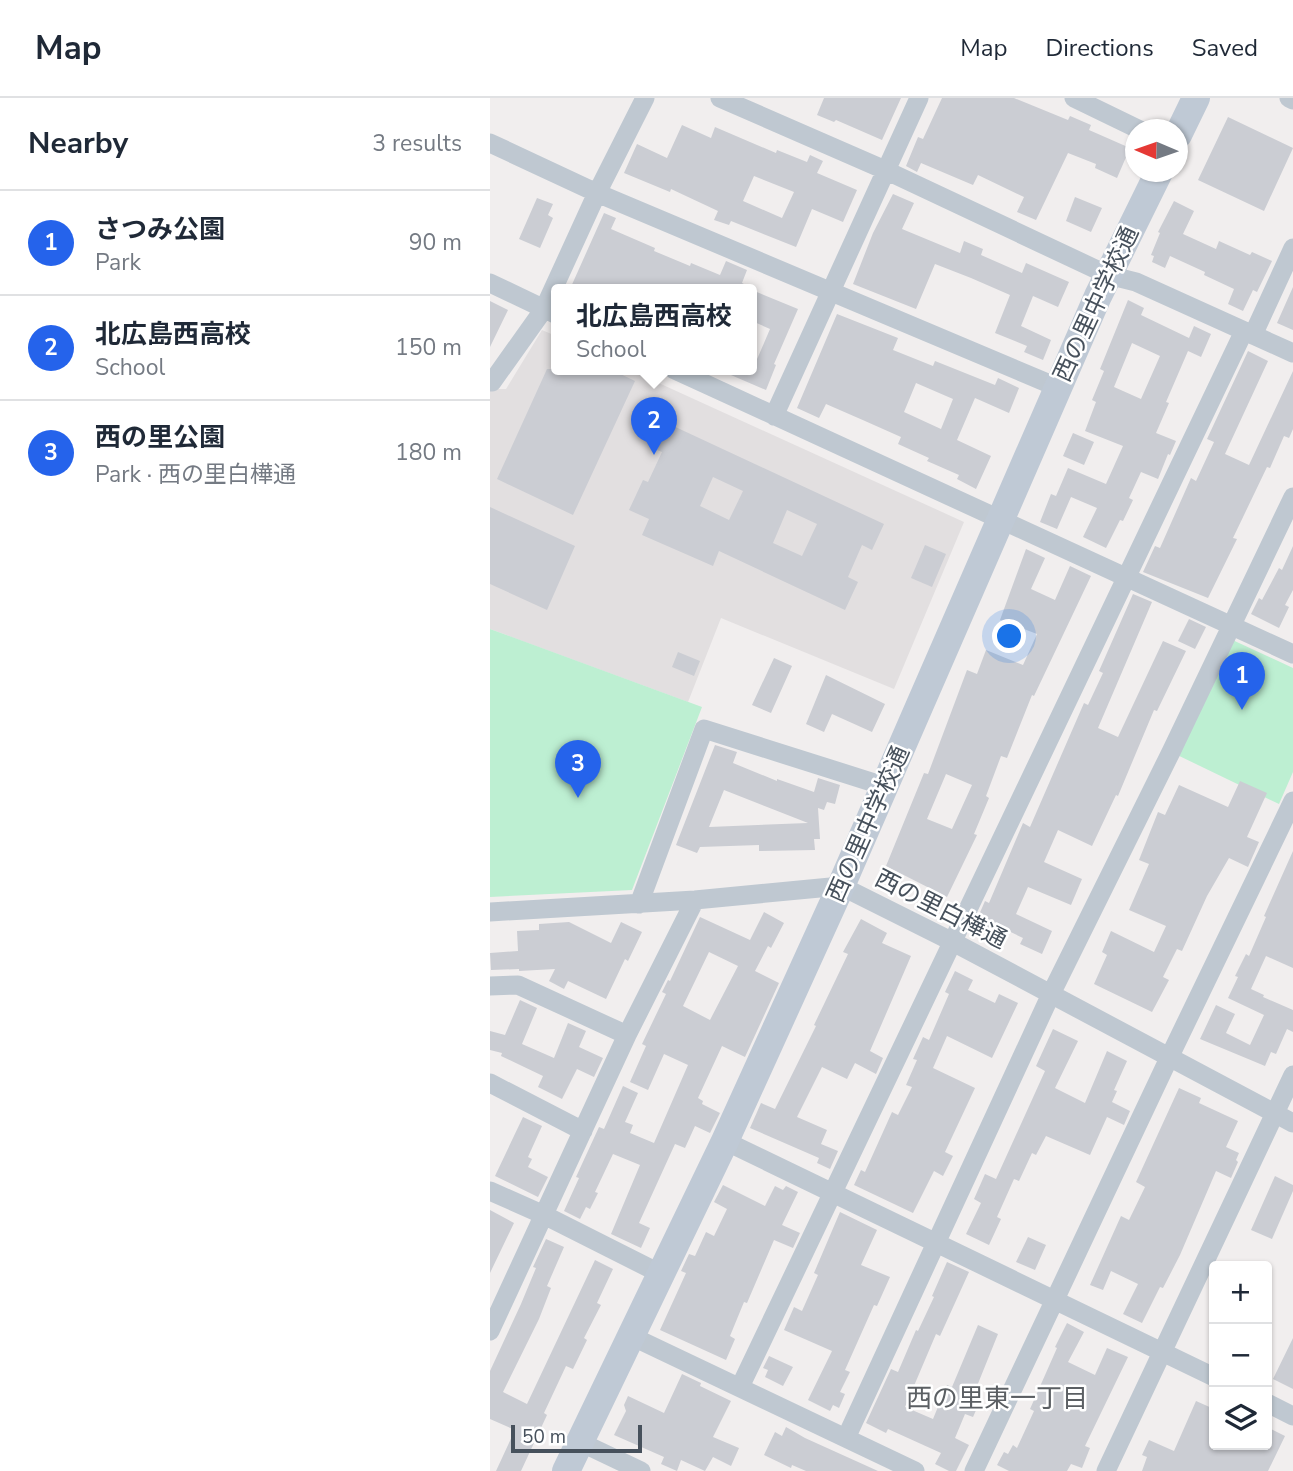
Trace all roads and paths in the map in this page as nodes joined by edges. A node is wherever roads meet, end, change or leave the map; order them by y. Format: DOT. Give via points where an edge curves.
graph roads {
  1 [pos="645,98"];
  2 [pos="720,98"];
  3 [pos="919,98"];
  4 [pos="1074,98"];
  5 [pos="1196,98"];
  6 [pos="1186,119"];
  7 [pos="1125,123"];
  8 [pos="490,143"];
  9 [pos="885,170"];
  10 [pos="1154,182"];
  11 [pos="597,193"];
  12 [pos="1293,248"];
  13 [pos="1108,275"];
  14 [pos="490,283"];
  15 [pos="561,284"];
  16 [pos="831,293"];
  17 [pos="550,312"];
  18 [pos="1248,333"];
  19 [pos="1293,353"];
  20 [pos="686,375"];
  21 [pos="490,382"];
  22 [pos="1058,387"];
  23 [pos="774,416"];
  24 [pos="1293,497"];
  25 [pos="999,521"];
  26 [pos="1127,577"];
  27 [pos="1231,625"];
  28 [pos="1293,654"];
  29 [pos="884,786"];
  30 [pos="1293,801"];
  31 [pos="841,886"];
  32 [pos="695,900"];
  33 [pos="639,904"];
  34 [pos="490,912"];
  35 [pos="953,942"];
  36 [pos="490,986"];
  37 [pos="1051,994"];
  38 [pos="627,1035"];
  39 [pos="1169,1058"];
  40 [pos="1293,1075"];
  41 [pos="490,1083"];
  42 [pos="1275,1113"];
  43 [pos="1293,1123"];
  44 [pos="583,1131"];
  45 [pos="724,1141"];
  46 [pos="490,1191"];
  47 [pos="831,1193"];
  48 [pos="544,1215"];
  49 [pos="935,1242"];
  50 [pos="661,1274"];
  51 [pos="1055,1299"];
  52 [pos="490,1331"];
  53 [pos="632,1336"];
  54 [pos="1162,1351"];
  55 [pos="1209,1374"];
  56 [pos="740,1387"];
  57 [pos="1272,1406"];
  58 [pos="1293,1416"];
  59 [pos="846,1438"];
  60 [pos="580,1442"];
  61 [pos="566,1471"];
  62 [pos="641,1471"];
  63 [pos="915,1471"];
  64 [pos="974,1471"];
  65 [pos="1106,1471"];
  1 -- 11 [label="street"];
  2 -- 9 [label="street"];
  3 -- 9 [label="street"];
  4 -- 7 [label="street"];
  5 -- 6 [label="street"];
  8 -- 11 [label="street"];
  9 -- 13 [label="street"];
  9 -- 16 [label="street"];
  10 -- 13 [label="street, 西の里中学校通"];
  11 -- 15 [label="street"];
  11 -- 16 [label="street"];
  12 -- 18 [label="street"];
  13 -- 18 [label="street" via="1136,282"];
  13 -- 22 [label="street, 西の里中学校通"];
  14 -- 17 [label="street"];
  16 -- 22 [label="street"];
  16 -- 23 [label="street"];
  17 -- 21 [label="street"];
  18 -- 19 [label="street"];
  18 -- 26 [label="street"];
  20 -- 23 [label="street"];
  22 -- 25 [label="street, 西の里中学校通"];
  23 -- 25 [label="street"];
  24 -- 27 [label="street"];
  25 -- 26 [label="street"];
  25 -- 29 [label="street, 西の里中学校通"];
  26 -- 27 [label="street"];
  26 -- 35 [label="street"];
  27 -- 28 [label="street"];
  27 -- 37 [label="street"];
  29 -- 31 [label="street, 西の里中学校通"];
  29 -- 33 [label="street" via="704,729"];
  30 -- 39 [label="street"];
  31 -- 32 [label="street, 西の里白樺通"];
  31 -- 35 [label="street, 西の里白樺通"];
  31 -- 45 [label="street, 西の里中学校通"];
  32 -- 33 [label="street, 西の里白樺通"];
  32 -- 38 [label="street"];
  33 -- 34 [label="street, 西の里白樺通"];
  35 -- 37 [label="street, 西の里白樺通"];
  35 -- 47 [label="street"];
  36 -- 38 [label="street" via="518,985"];
  37 -- 39 [label="street, 西の里白樺通"];
  37 -- 49 [label="street"];
  38 -- 44 [label="street"];
  39 -- 42 [label="street, 西の里白樺通"];
  39 -- 51 [label="street"];
  40 -- 42 [label="street"];
  41 -- 44 [label="street"];
  42 -- 43 [label="street, 西の里白樺通"];
  42 -- 54 [label="street"];
  44 -- 48 [label="street"];
  45 -- 47 [label="street"];
  45 -- 50 [label="street, 西の里中学校通"];
  46 -- 48 [label="street"];
  47 -- 49 [label="street"];
  47 -- 56 [label="street"];
  48 -- 50 [label="street"];
  48 -- 52 [label="street"];
  49 -- 51 [label="street"];
  49 -- 59 [label="street"];
  50 -- 53 [label="street, 西の里中学校通"];
  51 -- 54 [label="street"];
  51 -- 64 [label="street"];
  53 -- 56 [label="street"];
  53 -- 60 [label="street, 西の里中学校通"];
  54 -- 55 [label="street"];
  54 -- 65 [label="street"];
  56 -- 59 [label="street"];
  57 -- 58 [label="street"];
  59 -- 63 [label="street"];
  60 -- 61 [label="street, 西の里中学校通"];
  60 -- 62 [label="street"];
}
